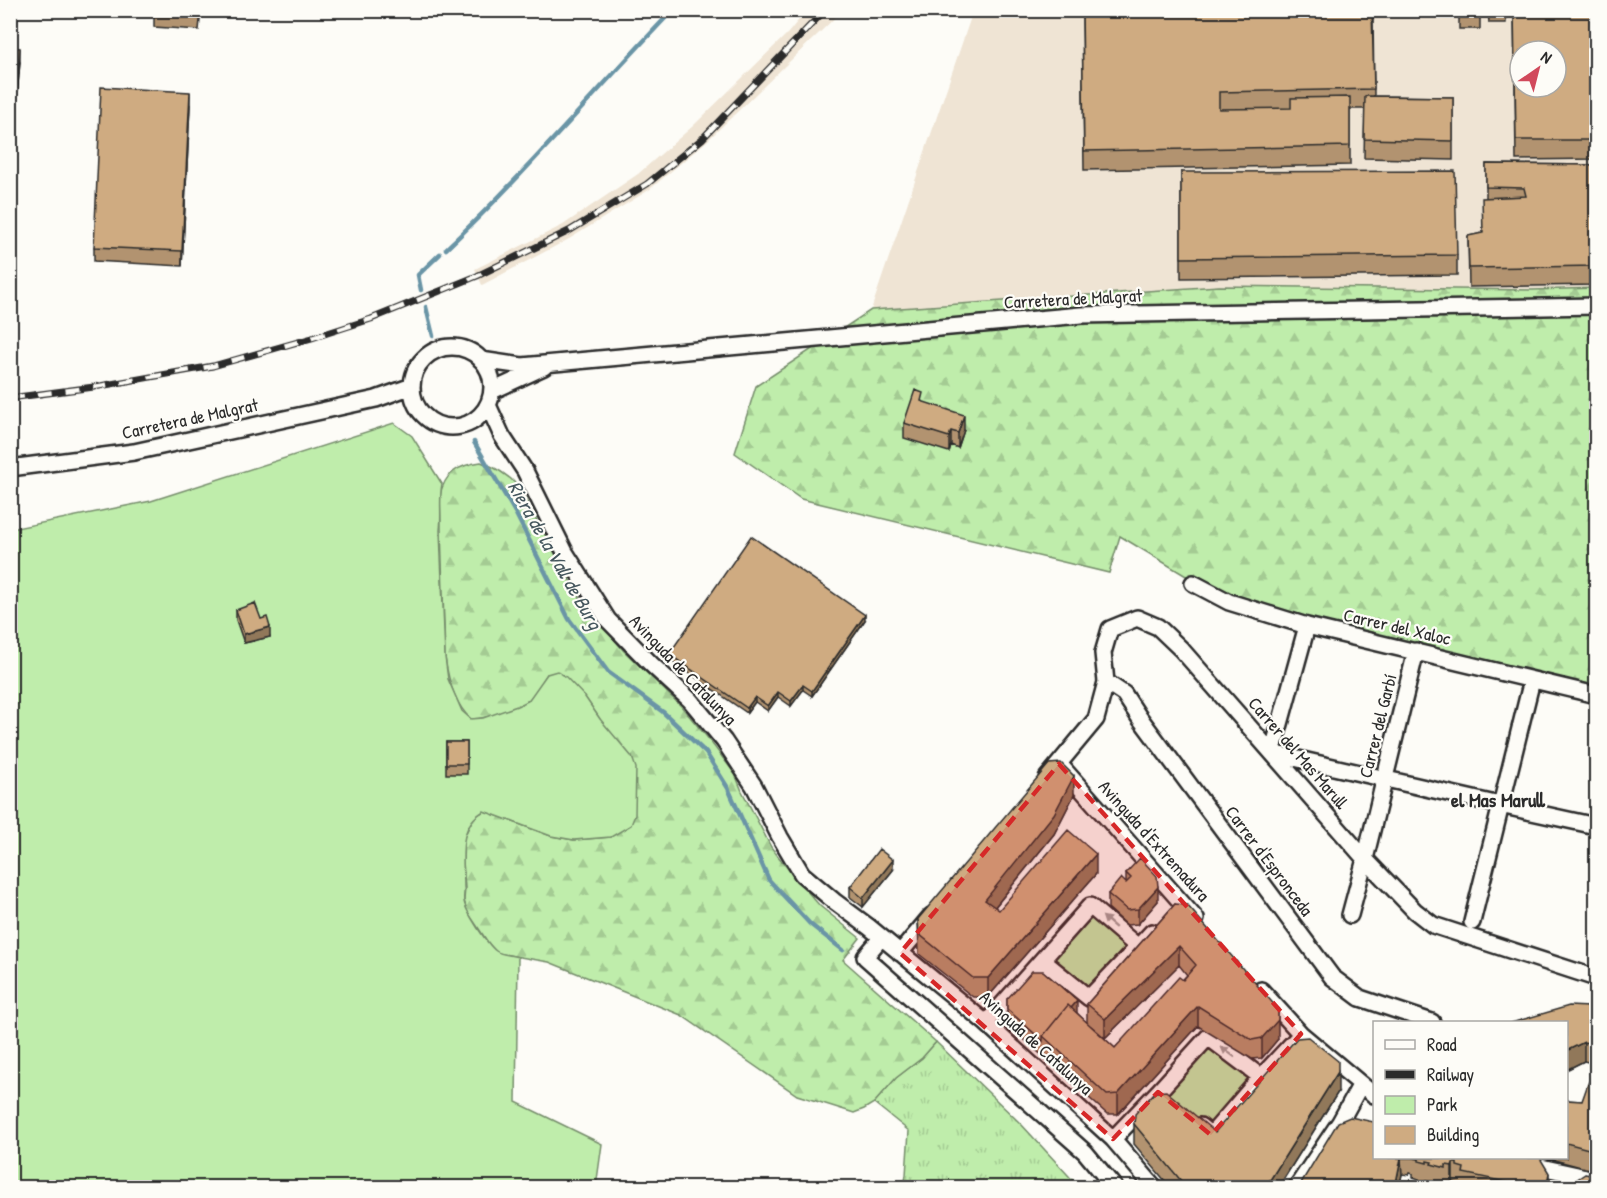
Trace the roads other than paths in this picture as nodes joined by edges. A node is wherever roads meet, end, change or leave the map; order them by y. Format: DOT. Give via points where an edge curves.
graph roads {
  1 [pos="1596,306"];
  2 [pos="482,360"];
  3 [pos="553,363"];
  4 [pos="412,386"];
  5 [pos="376,399"];
  6 [pos="486,404"];
  7 [pos="417,406"];
  8 [pos="10,468"];
  9 [pos="1193,583"];
  10 [pos="1307,626"];
  11 [pos="1416,651"];
  12 [pos="1532,680"];
  13 [pos="1106,682"];
  14 [pos="1596,695"];
  15 [pos="1272,753"];
  16 [pos="1059,764"];
  17 [pos="1385,780"];
  18 [pos="1036,791"];
  19 [pos="1500,805"];
  20 [pos="1596,826"];
  21 [pos="1365,859"];
  22 [pos="938,908"];
  23 [pos="1350,915"];
  24 [pos="1472,922"];
  25 [pos="1160,925"];
  26 [pos="1206,929"];
  27 [pos="881,938"];
  28 [pos="1138,947"];
  29 [pos="900,953"];
  30 [pos="1042,960"];
  31 [pos="1596,978"];
  32 [pos="1253,982"];
  33 [pos="1425,1021"];
  34 [pos="987,1023"];
  35 [pos="1301,1034"];
  36 [pos="1261,1077"];
  37 [pos="1361,1084"];
  38 [pos="1373,1094"];
  39 [pos="1185,1113"];
  40 [pos="1113,1139"];
  41 [pos="1502,1159"];
  42 [pos="1596,1179"];
  43 [pos="1564,1180"];
  44 [pos="1115,1188"];
  45 [pos="1155,1188"];
  46 [pos="1296,1188"];
  1 -- 3 [label="street, Carretera de Malgrat" via="1082,315"];
  2 -- 3 [label="street, Carretera de Malgrat" via="522,366"];
  2 -- 4 [label="street" via="458,347 438,349 418,365"];
  2 -- 6 [label="street" via="492,382"];
  3 -- 6 [label="street, Carretera de Malgrat"];
  4 -- 5 [label="street, Carretera de Malgrat"];
  4 -- 7 [label="street"];
  5 -- 7 [label="street, Carretera de Malgrat"];
  5 -- 8 [label="street, Carretera de Malgrat" via="134,452"];
  6 -- 7 [label="street" via="463,425 454,427 440,425"];
  6 -- 27 [label="street, Avinguda de Catalunya" via="565,552 608,620 690,700 724,741 754,786 802,874"];
  9 -- 10 [label="street, Carrer del Xaloc" via="1229,602"];
  10 -- 11 [label="street, Carrer del Xaloc"];
  10 -- 15 [label="street"];
  11 -- 12 [label="street, Carrer del Xaloc"];
  11 -- 17 [label="street, Carrer del Garbí"];
  12 -- 14 [label="street, Carrer del Xaloc"];
  12 -- 19 [label="street"];
  13 -- 15 [label="street, Carrer del Mas Marull" via="1103,653 1110,629 1137,618 1158,627 1181,649"];
  13 -- 16 [label="street, Carrer del Mas Marull" via="1096,719"];
  13 -- 33 [label="street, Carrer d'Espronceda" via="1124,694 1332,977 1360,998"];
  15 -- 17 [label="street"];
  15 -- 21 [label="street, Carrer del Mas Marull"];
  16 -- 18 [label="street, Carrer del Mas Marull"];
  16 -- 26 [label="street, Avinguda d'Extremadura" via="1178,906"];
  17 -- 19 [label="street"];
  17 -- 21 [label="street, Carrer del Garbí"];
  19 -- 20 [label="street"];
  19 -- 24 [label="street"];
  21 -- 23 [label="street, Carrer del Garbí"];
  21 -- 31 [label="street, Carrer del Mas Marull" via="1433,925"];
  22 -- 29 [label="street"];
  25 -- 28 [label="street"];
  27 -- 29 [label="street, Avinguda de Catalunya"];
  27 -- 44 [label="street" via="866,957 1085,1152"];
  28 -- 30 [label="street" via="1089,998"];
  28 -- 30 [label="street, one-way" via="1090,906"];
  29 -- 34 [label="street, Avinguda de Catalunya"];
  30 -- 34 [label="street"];
  32 -- 35 [label="street"];
  34 -- 40 [label="street, Avinguda de Catalunya"];
  35 -- 36 [label="street"];
  35 -- 37 [label="street"];
  36 -- 39 [label="street" via="1211,1135"];
  36 -- 40 [label="street, one-way" via="1208,1037 1163,1096"];
  37 -- 38 [label="street"];
  37 -- 46 [label="street" via="1346,1124"];
  40 -- 45 [label="street, Avinguda de Catalunya"];
  41 -- 43 [label="street"];
  42 -- 43 [label="street"];
}
